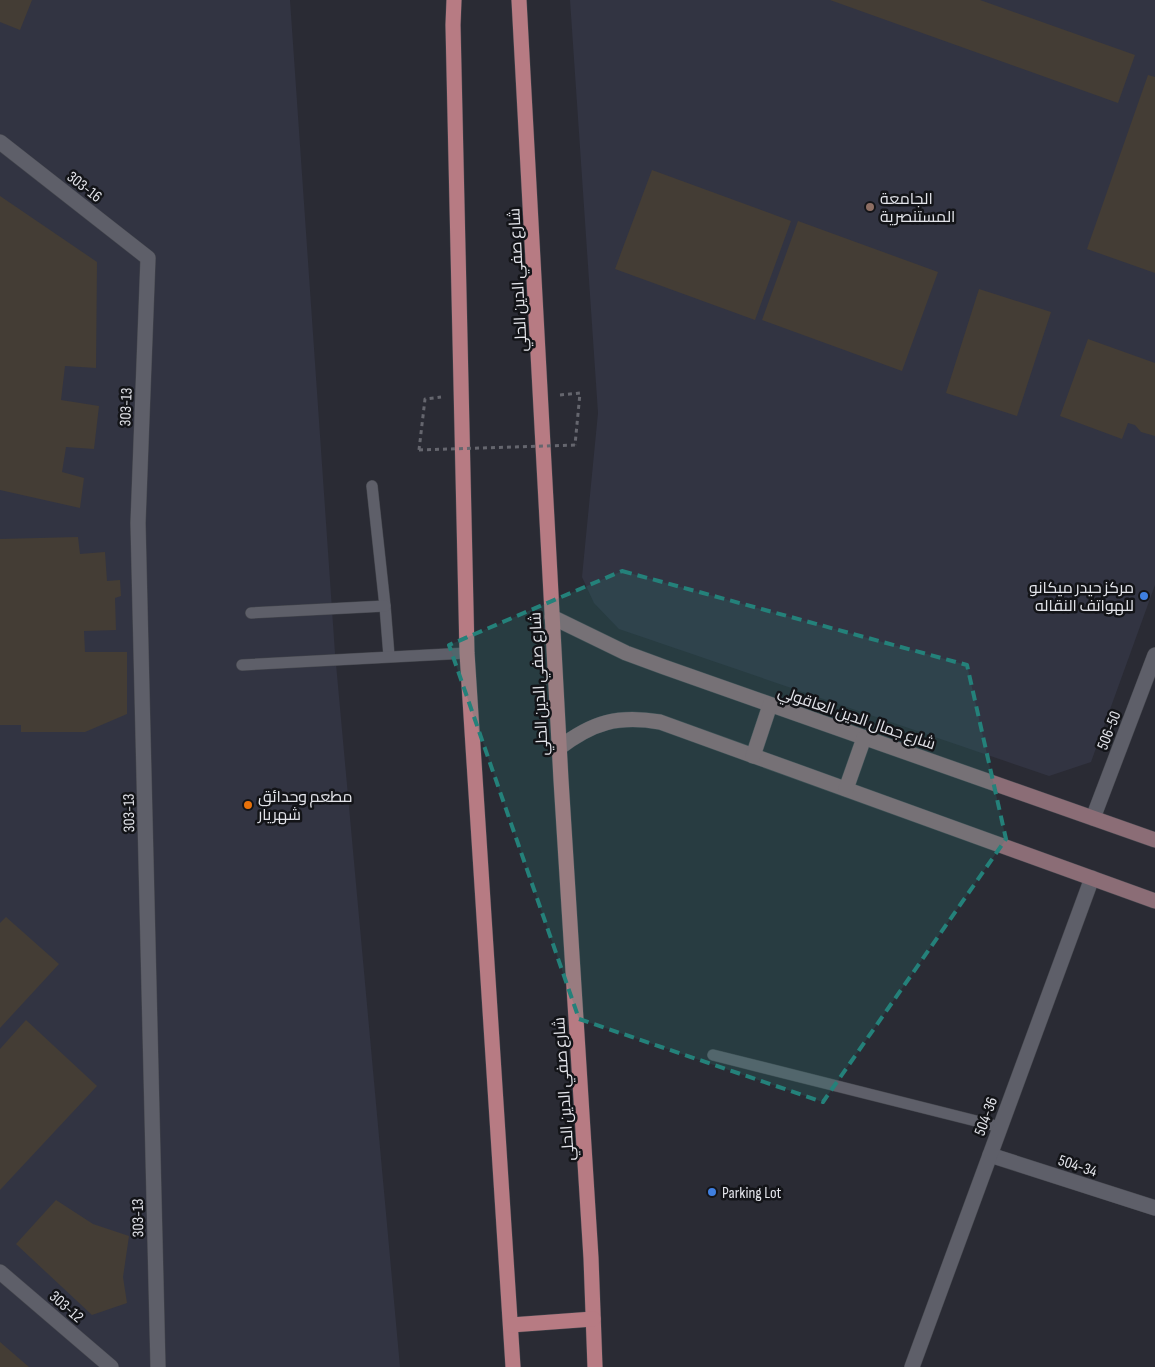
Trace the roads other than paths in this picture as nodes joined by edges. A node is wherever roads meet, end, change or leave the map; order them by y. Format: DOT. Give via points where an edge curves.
graph roads {
  1 [pos="454,0"];
  2 [pos="519,0"];
  3 [pos="0,142"];
  4 [pos="148,258"];
  5 [pos="372,486"];
  6 [pos="386,606"];
  7 [pos="251,614"];
  8 [pos="552,617"];
  9 [pos="467,653"];
  10 [pos="1155,655"];
  11 [pos="389,656"];
  12 [pos="242,665"];
  13 [pos="770,705"];
  14 [pos="864,738"];
  15 [pos="559,748"];
  16 [pos="753,756"];
  17 [pos="846,789"];
  18 [pos="1093,818"];
  19 [pos="1155,840"];
  20 [pos="1092,878"];
  21 [pos="1155,901"];
  22 [pos="713,1055"];
  23 [pos="1000,1127"];
  24 [pos="990,1155"];
  25 [pos="1155,1208"];
  26 [pos="0,1272"];
  27 [pos="593,1319"];
  28 [pos="511,1325"];
  29 [pos="111,1367"];
  30 [pos="158,1367"];
  31 [pos="513,1367"];
  32 [pos="595,1367"];
  33 [pos="912,1367"];
  1 -- 9 [label="main road"];
  2 -- 8 [label="main road, شارع صفي الدين الحلي"];
  3 -- 4 [label="street, 303-16"];
  4 -- 30 [label="street, 303-13" via="138,523"];
  5 -- 6 [label="lane"];
  6 -- 7 [label="lane"];
  6 -- 11 [label="lane"];
  8 -- 13 [label="street, شارع جمال الدين العاقولي" via="626,652"];
  8 -- 15 [label="main road, شارع صفي الدين الحلي"];
  9 -- 11 [label="lane"];
  9 -- 28 [label="main road"];
  10 -- 18 [label="street, 506-50"];
  11 -- 12 [label="lane"];
  13 -- 14 [label="street, شارع جمال الدين العاقولي"];
  13 -- 16 [label="street"];
  14 -- 17 [label="street"];
  14 -- 18 [label="street, شارع جمال الدين العاقولي"];
  15 -- 16 [label="street" via="576,734 596,725 617,719 639,718 660,722"];
  15 -- 27 [label="main road, شارع صفي الدين الحلي"];
  16 -- 17 [label="street"];
  17 -- 20 [label="street"];
  18 -- 19 [label="street, شارع جمال الدين العاقولي"];
  20 -- 21 [label="street"];
  20 -- 23 [label="street, 504-36"];
  22 -- 23 [label="lane"];
  23 -- 24 [label="street, 504-36"];
  24 -- 25 [label="street, 504-34"];
  24 -- 33 [label="street, 504-36"];
  26 -- 29 [label="street, 303-12"];
  27 -- 28 [label="main road"];
  27 -- 32 [label="main road, شارع صفي الدين الحلي"];
  28 -- 31 [label="main road"];
}
